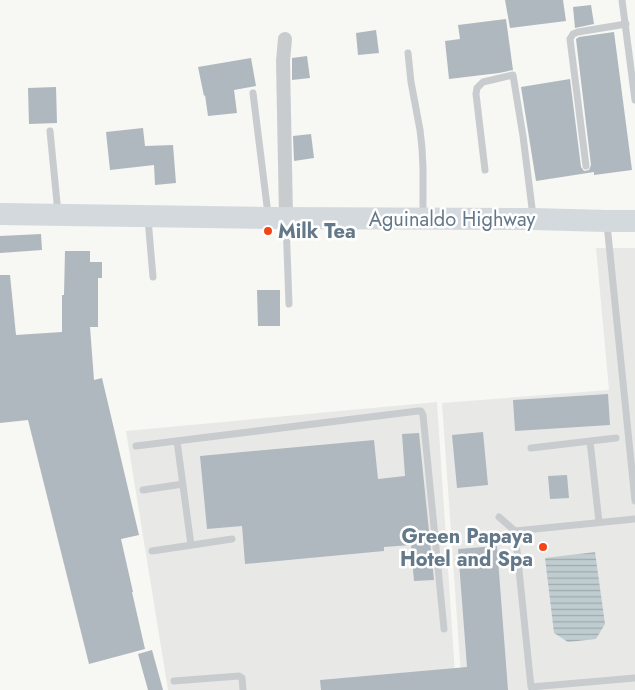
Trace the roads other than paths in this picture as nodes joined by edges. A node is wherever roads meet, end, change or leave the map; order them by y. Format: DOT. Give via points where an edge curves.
graph roads {
  1 [pos="622,0"];
  2 [pos="626,24"];
  3 [pos="285,39"];
  4 [pos="408,54"];
  5 [pos="253,93"];
  6 [pos="635,100"];
  7 [pos="50,131"];
  8 [pos="586,166"];
  9 [pos="484,170"];
  10 [pos="0,214"];
  11 [pos="58,215"];
  12 [pos="148,216"];
  13 [pos="277,218"];
  14 [pos="423,219"];
  15 [pos="533,219"];
  16 [pos="606,221"];
  17 [pos="635,221"];
  18 [pos="153,276"];
  19 [pos="289,304"];
  20 [pos="632,434"];
  21 [pos="616,438"];
  22 [pos="177,441"];
  23 [pos="590,441"];
  24 [pos="136,446"];
  25 [pos="531,448"];
  26 [pos="183,484"];
  27 [pos="143,490"];
  28 [pos="635,501"];
  29 [pos="499,517"];
  30 [pos="635,519"];
  31 [pos="598,522"];
  32 [pos="515,531"];
  33 [pos="232,538"];
  34 [pos="191,545"];
  35 [pos="152,551"];
  36 [pos="444,629"];
  37 [pos="635,678"];
  38 [pos="174,682"];
  39 [pos="243,690"];
  1 -- 2 [label="lane"];
  2 -- 6 [label="lane"];
  2 -- 8 [label="lane" via="578,32 570,39"];
  3 -- 13 [label="street"];
  4 -- 14 [label="lane" via="422,148"];
  5 -- 13 [label="lane"];
  7 -- 11 [label="lane"];
  9 -- 15 [label="lane" via="477,88 484,82 513,75"];
  10 -- 11 [label="main road, Aguinaldo Highway"];
  11 -- 12 [label="main road, Aguinaldo Highway"];
  12 -- 13 [label="main road, Aguinaldo Highway"];
  12 -- 18 [label="lane"];
  13 -- 14 [label="main road, Aguinaldo Highway"];
  13 -- 19 [label="lane"];
  14 -- 15 [label="main road, Aguinaldo Highway"];
  15 -- 16 [label="main road, Aguinaldo Highway"];
  16 -- 17 [label="main road, Aguinaldo Highway"];
  16 -- 20 [label="lane"];
  20 -- 28 [label="lane"];
  21 -- 23 [label="lane"];
  22 -- 24 [label="lane"];
  22 -- 26 [label="lane"];
  22 -- 36 [label="lane" via="421,411"];
  23 -- 25 [label="lane"];
  23 -- 31 [label="lane"];
  26 -- 27 [label="lane"];
  26 -- 34 [label="lane"];
  29 -- 32 [label="lane"];
  30 -- 31 [label="lane"];
  31 -- 32 [label="lane"];
  32 -- 37 [label="lane" via="531,687"];
  33 -- 34 [label="lane"];
  34 -- 35 [label="lane"];
  38 -- 39 [label="lane" via="239,676"];
}
